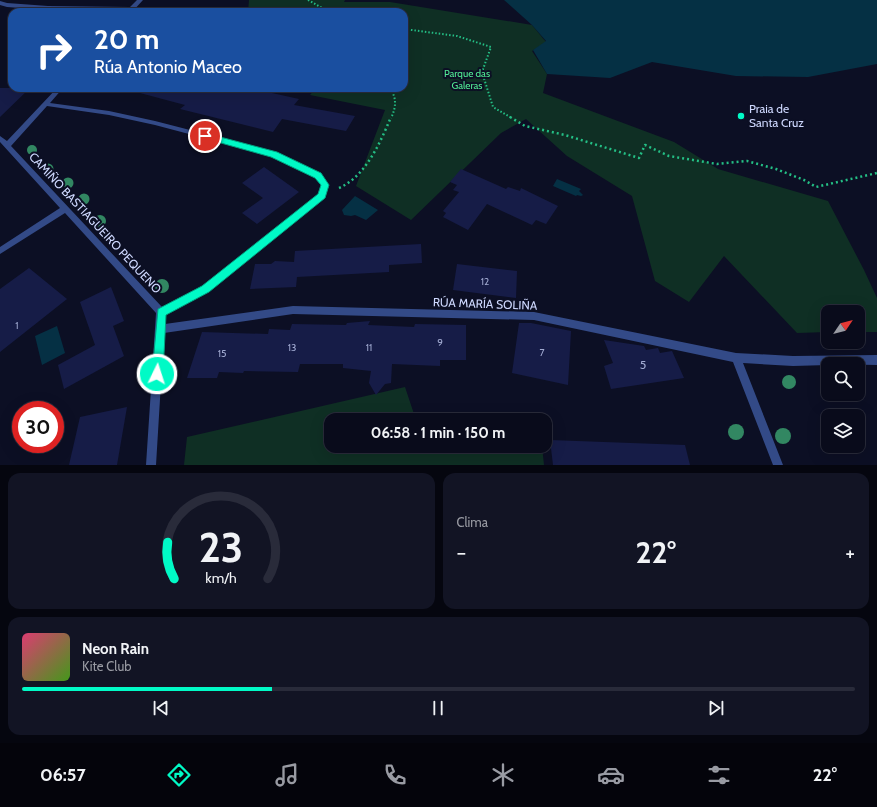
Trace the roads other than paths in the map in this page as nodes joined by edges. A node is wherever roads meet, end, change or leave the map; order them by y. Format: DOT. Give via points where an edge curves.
graph roads {
  1 [pos="140,0"];
  2 [pos="0,3"];
  3 [pos="48,8"];
  4 [pos="133,8"];
  5 [pos="56,92"];
  6 [pos="46,104"];
  7 [pos="0,138"];
  8 [pos="7,146"];
  9 [pos="65,209"];
  10 [pos="0,251"];
  11 [pos="161,312"];
  12 [pos="160,329"];
  13 [pos="736,358"];
  14 [pos="877,360"];
  15 [pos="151,465"];
  16 [pos="778,465"];
  1 -- 4 [label="street"];
  2 -- 3 [label="street"];
  5 -- 6 [label="street"];
  6 -- 8 [label="street"];
  6 -- 11 [label="street" via="116,114 274,154 318,176 325,185 322,196 205,289"];
  7 -- 8 [label="street, CAMIÑO BASTIAGUEIRO PEQUENO"];
  8 -- 9 [label="street, CAMIÑO BASTIAGUEIRO PEQUENO"];
  9 -- 10 [label="street"];
  9 -- 11 [label="street, CAMIÑO BASTIAGUEIRO PEQUENO"];
  11 -- 12 [label="street, CAMIÑO BASTIAGUEIRO PEQUENO"];
  12 -- 13 [label="street, RÚA MARÍA SOLIÑA" via="293,310 534,316"];
  12 -- 15 [label="street, CAMIÑO BASTIAGUEIRO PEQUENO"];
  13 -- 14 [label="street, RÚA MARÍA SOLIÑA" via="794,361"];
  13 -- 16 [label="street"];
}
